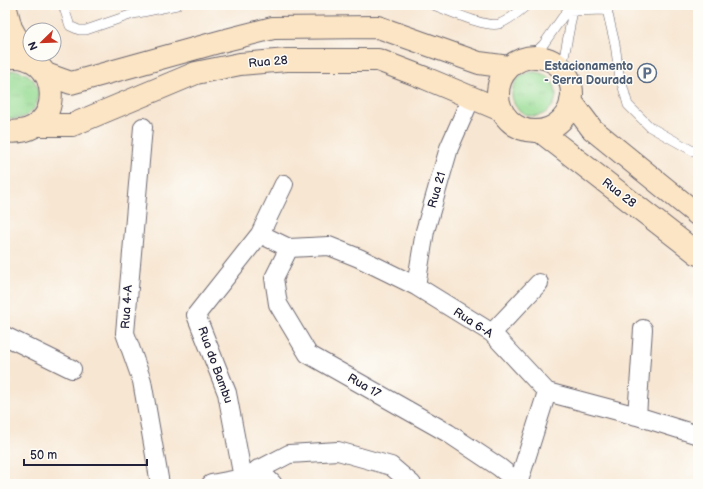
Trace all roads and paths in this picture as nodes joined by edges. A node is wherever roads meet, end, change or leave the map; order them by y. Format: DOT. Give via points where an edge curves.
graph roads {
  1 [pos="6,5"];
  2 [pos="63,5"];
  3 [pos="177,5"];
  4 [pos="433,5"];
  5 [pos="527,5"];
  6 [pos="609,7"];
  7 [pos="571,8"];
  8 [pos="22,48"];
  9 [pos="530,57"];
  10 [pos="5,58"];
  11 [pos="22,58"];
  12 [pos="32,62"];
  13 [pos="509,67"];
  14 [pos="562,68"];
  15 [pos="46,74"];
  16 [pos="470,98"];
  17 [pos="571,101"];
  18 [pos="501,110"];
  19 [pos="37,125"];
  20 [pos="143,127"];
  21 [pos="5,131"];
  22 [pos="540,131"];
  23 [pos="698,150"];
  24 [pos="284,184"];
  25 [pos="698,215"];
  26 [pos="260,234"];
  27 [pos="289,248"];
  28 [pos="698,254"];
  29 [pos="539,283"];
  30 [pos="416,286"];
  31 [pos="643,329"];
  32 [pos="492,333"];
  33 [pos="5,336"];
  34 [pos="72,369"];
  35 [pos="547,392"];
  36 [pos="637,416"];
  37 [pos="698,435"];
  38 [pos="250,477"];
  39 [pos="160,484"];
  40 [pos="211,484"];
  41 [pos="273,484"];
  42 [pos="412,484"];
  43 [pos="519,484"];
  1 -- 8 [label="main road" via="11,28"];
  2 -- 3 [label="lane" via="70,26 79,30 133,14"];
  4 -- 5 [label="lane" via="487,25 498,24 516,15"];
  6 -- 7 [label="lane"];
  6 -- 23 [label="lane" via="619,73 628,105 650,127 693,151"];
  7 -- 9 [label="lane" via="543,45"];
  7 -- 14 [label="lane"];
  9 -- 13 [label="main road" via="519,60"];
  9 -- 14 [label="main road" via="542,57"];
  10 -- 11 [label="main road"];
  12 -- 15 [label="main road"];
  13 -- 15 [label="main road" via="479,63 378,27 273,28 71,83"];
  13 -- 18 [label="main road" via="498,87"];
  14 -- 17 [label="main road" via="572,89"];
  15 -- 19 [label="main road" via="52,95 45,117"];
  16 -- 18 [label="main road, Rua 28"];
  16 -- 19 [label="main road, Rua 28" via="378,60 286,60 240,64 196,73 72,125"];
  16 -- 30 [label="street, Rua 21" via="444,163 425,231"];
  17 -- 22 [label="main road" via="560,121 551,128"];
  17 -- 25 [label="main road" via="592,129"];
  18 -- 22 [label="main road" via="517,127"];
  19 -- 21 [label="main road" via="28,130"];
  20 -- 39 [label="street, Rua 4-A" via="124,334 142,381"];
  22 -- 28 [label="main road, Rua 28"];
  24 -- 26 [label="street, Rua do Bambu"];
  26 -- 27 [label="street, Rua 6-A"];
  26 -- 38 [label="street, Rua do Bambu" via="196,315 227,393"];
  27 -- 30 [label="street, Rua 6-A" via="330,246"];
  27 -- 43 [label="street, Rua 17" via="274,278 278,304 308,354 448,434 499,467"];
  29 -- 32 [label="street"];
  30 -- 32 [label="street, Rua 6-A"];
  31 -- 36 [label="street"];
  32 -- 35 [label="street, Rua 6-A"];
  33 -- 34 [label="street"];
  35 -- 36 [label="street"];
  35 -- 43 [label="street"];
  36 -- 37 [label="street"];
  38 -- 40 [label="street"];
  38 -- 41 [label="street"];
  38 -- 42 [label="street" via="289,454 338,451 391,466"];
}
